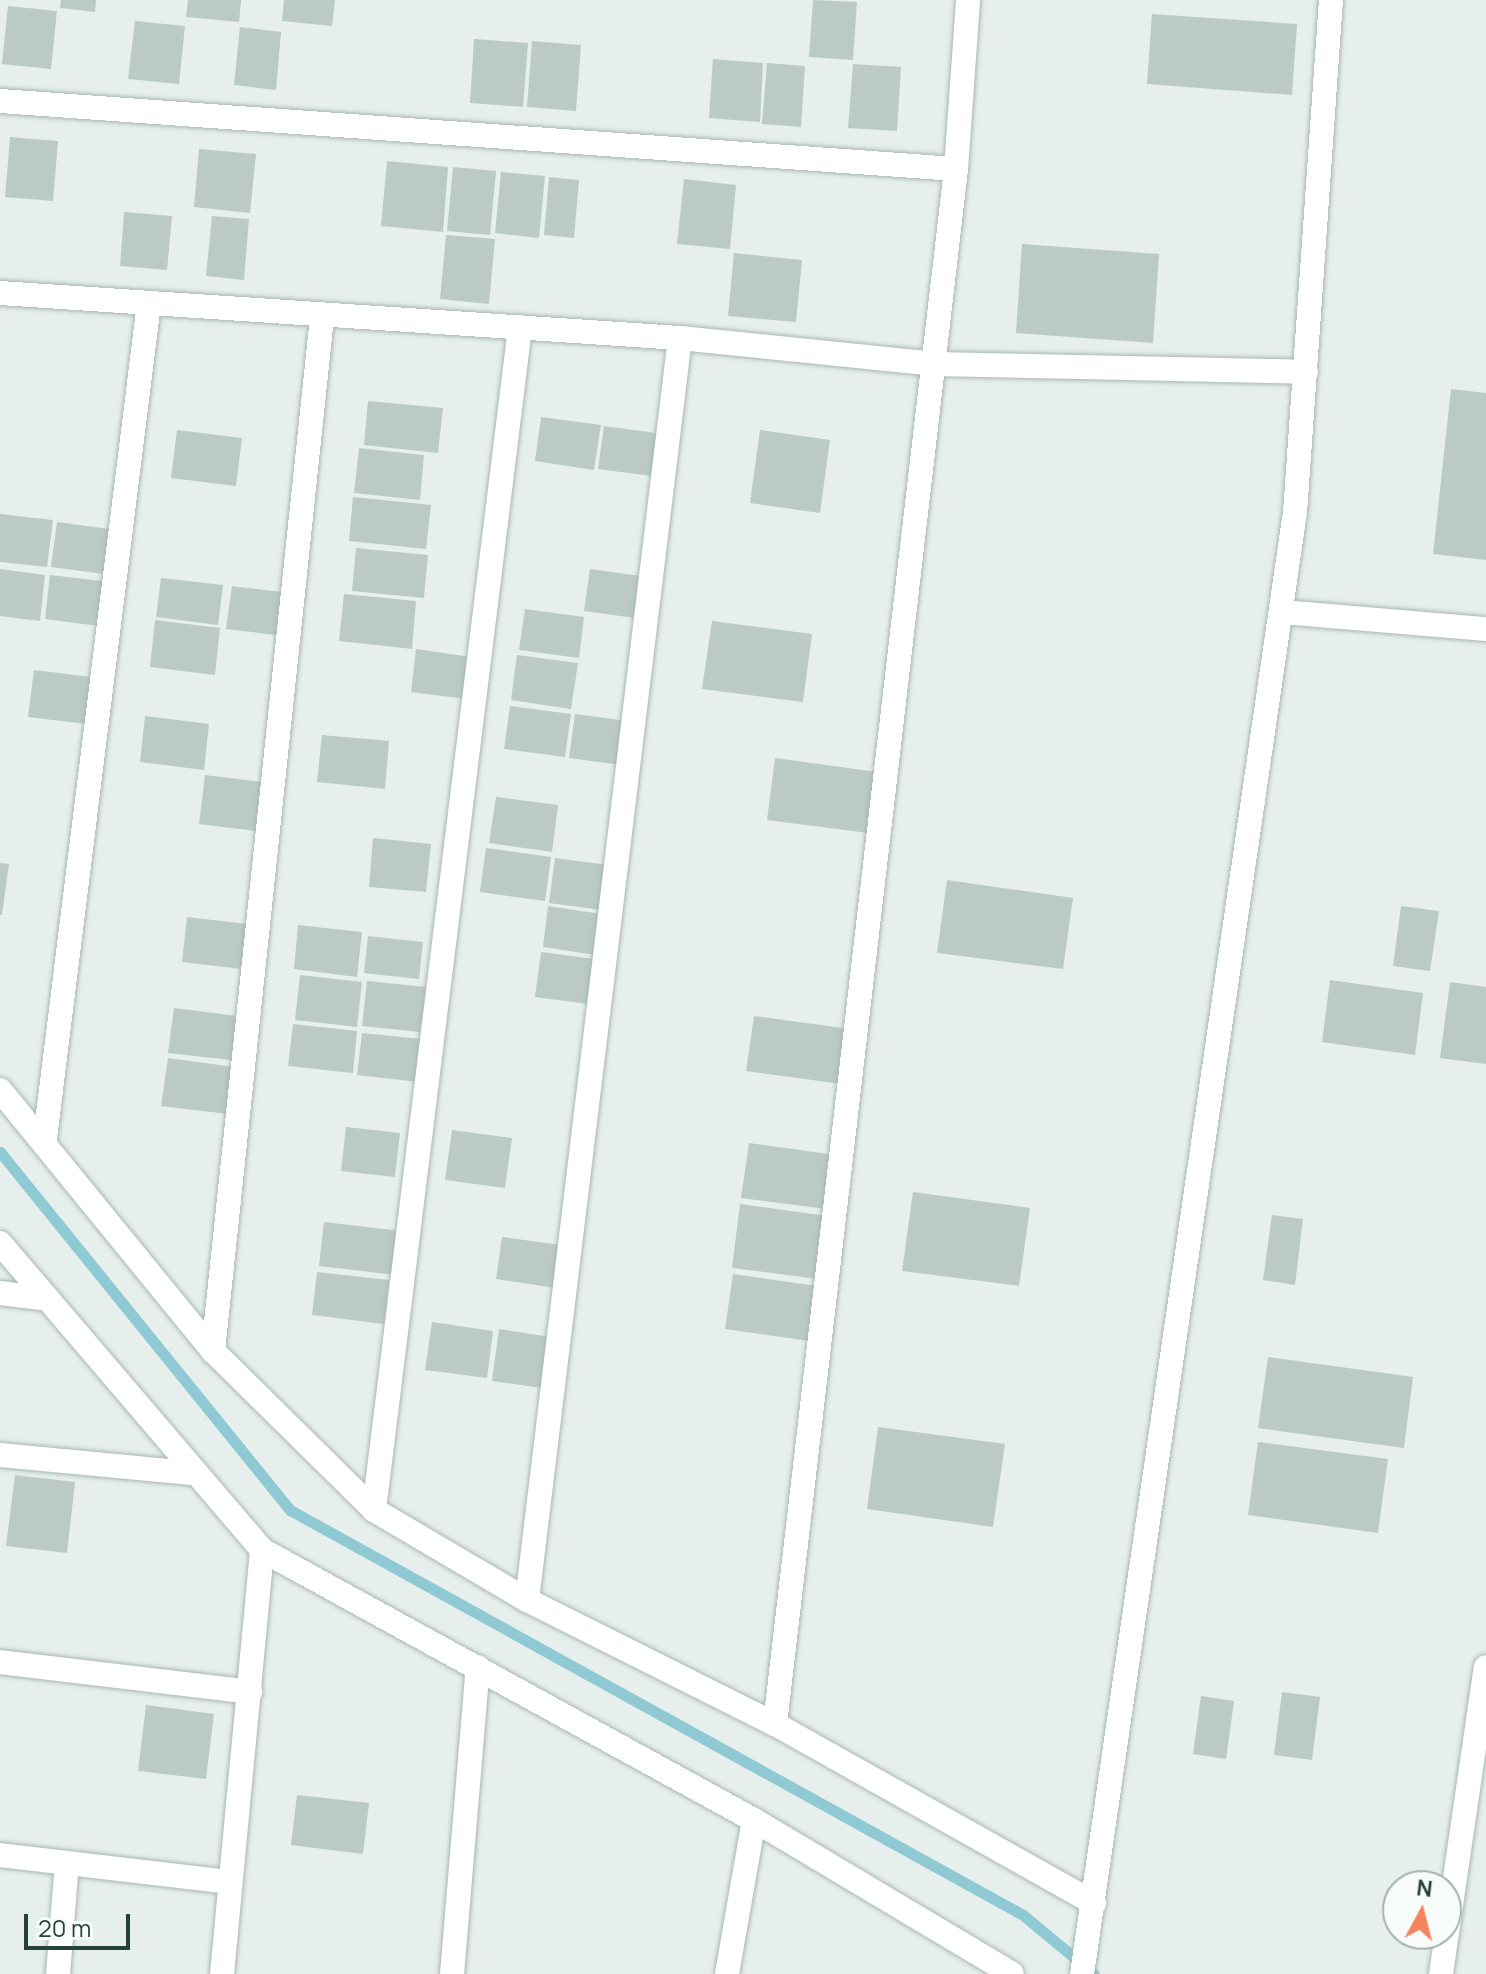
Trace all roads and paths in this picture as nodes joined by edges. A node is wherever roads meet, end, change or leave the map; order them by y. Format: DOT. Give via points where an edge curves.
graph roads {
  1 [pos="968,0"];
  2 [pos="1331,0"];
  3 [pos="0,101"];
  4 [pos="956,169"];
  5 [pos="0,293"];
  6 [pos="149,303"];
  7 [pos="322,317"];
  8 [pos="520,327"];
  9 [pos="680,338"];
  10 [pos="934,364"];
  11 [pos="1306,372"];
  12 [pos="1282,612"];
  13 [pos="1486,629"];
  14 [pos="0,1090"];
  15 [pos="45,1138"];
  16 [pos="0,1243"];
  17 [pos="0,1293"];
  18 [pos="48,1299"];
  19 [pos="213,1351"];
  20 [pos="0,1455"];
  21 [pos="189,1473"];
  22 [pos="374,1510"];
  23 [pos="262,1550"];
  24 [pos="527,1600"];
  25 [pos="0,1662"];
  26 [pos="478,1667"];
  27 [pos="1486,1667"];
  28 [pos="250,1692"];
  29 [pos="775,1724"];
  30 [pos="754,1820"];
  31 [pos="0,1855"];
  32 [pos="67,1863"];
  33 [pos="229,1882"];
  34 [pos="1094,1903"];
  35 [pos="58,1974"];
  36 [pos="222,1974"];
  37 [pos="452,1974"];
  38 [pos="727,1974"];
  39 [pos="1012,1974"];
  40 [pos="1082,1974"];
  41 [pos="1441,1974"];
  1 -- 4 [label="street"];
  2 -- 11 [label="street"];
  3 -- 4 [label="street"];
  4 -- 10 [label="street"];
  5 -- 6 [label="street"];
  6 -- 7 [label="street"];
  6 -- 15 [label="street"];
  7 -- 8 [label="street"];
  7 -- 19 [label="street"];
  8 -- 9 [label="street"];
  8 -- 22 [label="street"];
  9 -- 10 [label="street"];
  9 -- 24 [label="street"];
  10 -- 11 [label="street"];
  10 -- 29 [label="street"];
  11 -- 12 [label="street"];
  12 -- 13 [label="street"];
  12 -- 34 [label="street"];
  14 -- 15 [label="street"];
  15 -- 19 [label="street"];
  16 -- 18 [label="street"];
  17 -- 18 [label="street"];
  18 -- 21 [label="street"];
  19 -- 22 [label="street"];
  20 -- 21 [label="street"];
  21 -- 23 [label="street"];
  22 -- 24 [label="street"];
  23 -- 26 [label="street"];
  23 -- 28 [label="street"];
  24 -- 29 [label="street"];
  25 -- 28 [label="street"];
  26 -- 30 [label="street"];
  26 -- 37 [label="street"];
  27 -- 41 [label="street"];
  28 -- 33 [label="street"];
  29 -- 34 [label="street"];
  30 -- 38 [label="street"];
  30 -- 39 [label="street"];
  31 -- 32 [label="street"];
  32 -- 33 [label="street"];
  32 -- 35 [label="street"];
  33 -- 36 [label="street"];
  34 -- 40 [label="street"];
}
